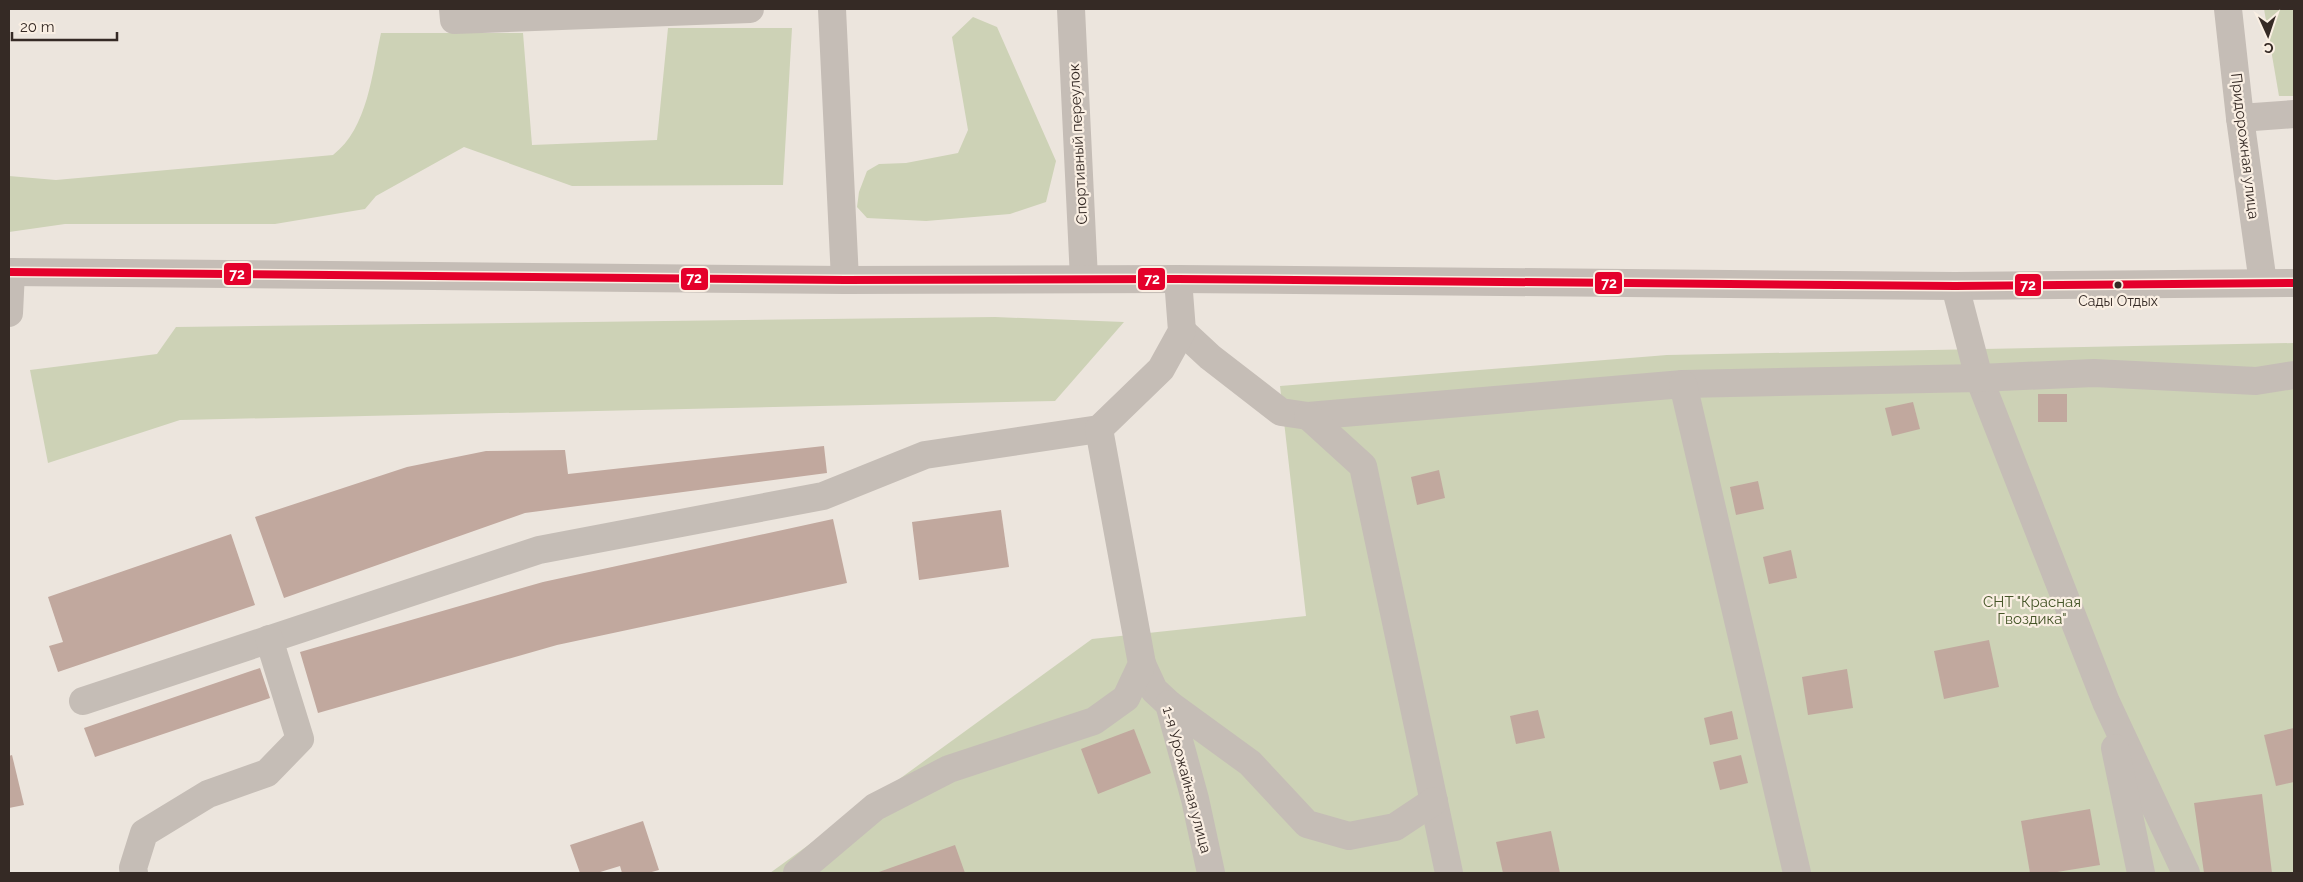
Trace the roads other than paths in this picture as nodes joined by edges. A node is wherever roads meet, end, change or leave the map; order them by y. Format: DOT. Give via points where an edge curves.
graph roads {
  1 [pos="453,9"];
  2 [pos="750,9"];
  3 [pos="832,9"];
  4 [pos="1071,9"];
  5 [pos="2228,9"];
  6 [pos="2294,114"];
  7 [pos="2240,118"];
  8 [pos="10,272"];
  9 [pos="1084,279"];
  10 [pos="1178,279"];
  11 [pos="845,280"];
  12 [pos="2263,283"];
  13 [pos="2294,283"];
  14 [pos="1955,286"];
  15 [pos="9,314"];
  16 [pos="1182,331"];
  17 [pos="2294,375"];
  18 [pos="1980,378"];
  19 [pos="1683,384"];
  20 [pos="1308,416"];
  21 [pos="1099,429"];
  22 [pos="269,639"];
  23 [pos="1142,664"];
  24 [pos="83,701"];
  25 [pos="2106,702"];
  26 [pos="1169,704"];
  27 [pos="1434,801"];
  28 [pos="134,873"];
  29 [pos="797,873"];
  30 [pos="1211,873"];
  31 [pos="1449,873"];
  32 [pos="1798,873"];
  33 [pos="2142,873"];
  34 [pos="2186,873"];
  1 -- 2 [label="street" via="454,20"];
  3 -- 11 [label="street"];
  4 -- 9 [label="street, Спортивный переулок"];
  5 -- 7 [label="street, Придорожная улица"];
  6 -- 7 [label="street"];
  7 -- 12 [label="street, Придорожная улица"];
  8 -- 11 [label="street"];
  8 -- 15 [label="street"];
  9 -- 10 [label="street"];
  9 -- 11 [label="street"];
  10 -- 14 [label="street"];
  10 -- 16 [label="street"];
  12 -- 13 [label="street"];
  12 -- 14 [label="street"];
  14 -- 18 [label="street"];
  16 -- 20 [label="street" via="1281,412"];
  16 -- 21 [label="street" via="1161,369"];
  17 -- 18 [label="street" via="2256,381 2094,373"];
  18 -- 19 [label="street"];
  18 -- 25 [label="street"];
  19 -- 20 [label="street"];
  19 -- 32 [label="street"];
  20 -- 27 [label="street" via="1363,466"];
  21 -- 22 [label="street" via="925,455 823,496 539,550"];
  21 -- 23 [label="street, 1-я Урожайная улица"];
  22 -- 24 [label="street"];
  22 -- 28 [label="street" via="300,739 267,773 208,794 144,833"];
  23 -- 26 [label="street, 1-я Урожайная улица" via="1154,690"];
  23 -- 29 [label="street" via="1126,698 1094,721 949,769 875,807"];
  25 -- 33 [label="street"];
  25 -- 34 [label="street"];
  26 -- 27 [label="street" via="1250,763 1307,824 1349,836 1395,827"];
  26 -- 30 [label="street, 1-я Урожайная улица"];
  27 -- 31 [label="street"];
}
